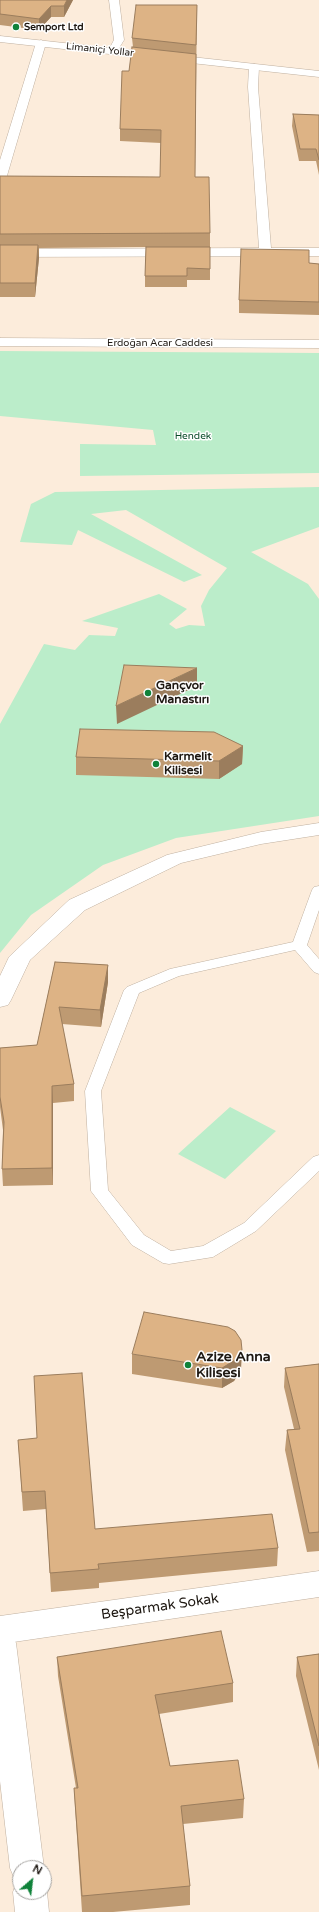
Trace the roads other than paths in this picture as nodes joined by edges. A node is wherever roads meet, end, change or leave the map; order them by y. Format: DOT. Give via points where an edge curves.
graph roads {
  1 [pos="114,0"];
  2 [pos="0,39"];
  3 [pos="41,43"];
  4 [pos="113,51"];
  5 [pos="254,67"];
  6 [pos="319,74"];
  7 [pos="0,179"];
  8 [pos="265,252"];
  9 [pos="319,252"];
  10 [pos="0,253"];
  11 [pos="0,342"];
  12 [pos="319,344"];
  13 [pos="319,829"];
  14 [pos="319,890"];
  15 [pos="298,945"];
  16 [pos="319,969"];
  17 [pos="0,1000"];
  18 [pos="319,1161"];
  19 [pos="319,1584"];
  20 [pos="0,1630"];
  21 [pos="0,1643"];
  22 [pos="26,1860"];
  23 [pos="31,1900"];
  24 [pos="32,1912"];
  1 -- 4 [label="street" via="119,40"];
  2 -- 3 [label="street, Limaniçi Yollar"];
  3 -- 4 [label="street, Limaniçi Yollar"];
  3 -- 7 [label="street"];
  4 -- 5 [label="street, Limaniçi Yollar"];
  5 -- 6 [label="street, Limaniçi Yollar"];
  5 -- 8 [label="street" via="253,87"];
  8 -- 9 [label="street"];
  8 -- 10 [label="street"];
  11 -- 12 [label="street, Erdoğan Acar Caddesi"];
  13 -- 17 [label="street" via="260,838 174,859 77,905 20,957"];
  14 -- 15 [label="lane"];
  15 -- 16 [label="lane"];
  15 -- 18 [label="lane" via="175,972 132,990 93,1091 100,1191 138,1240 169,1258 207,1252 250,1227"];
  19 -- 20 [label="street, Beşparmak Sokak"];
  21 -- 22 [label="street"];
  23 -- 24 [label="street"];
}
